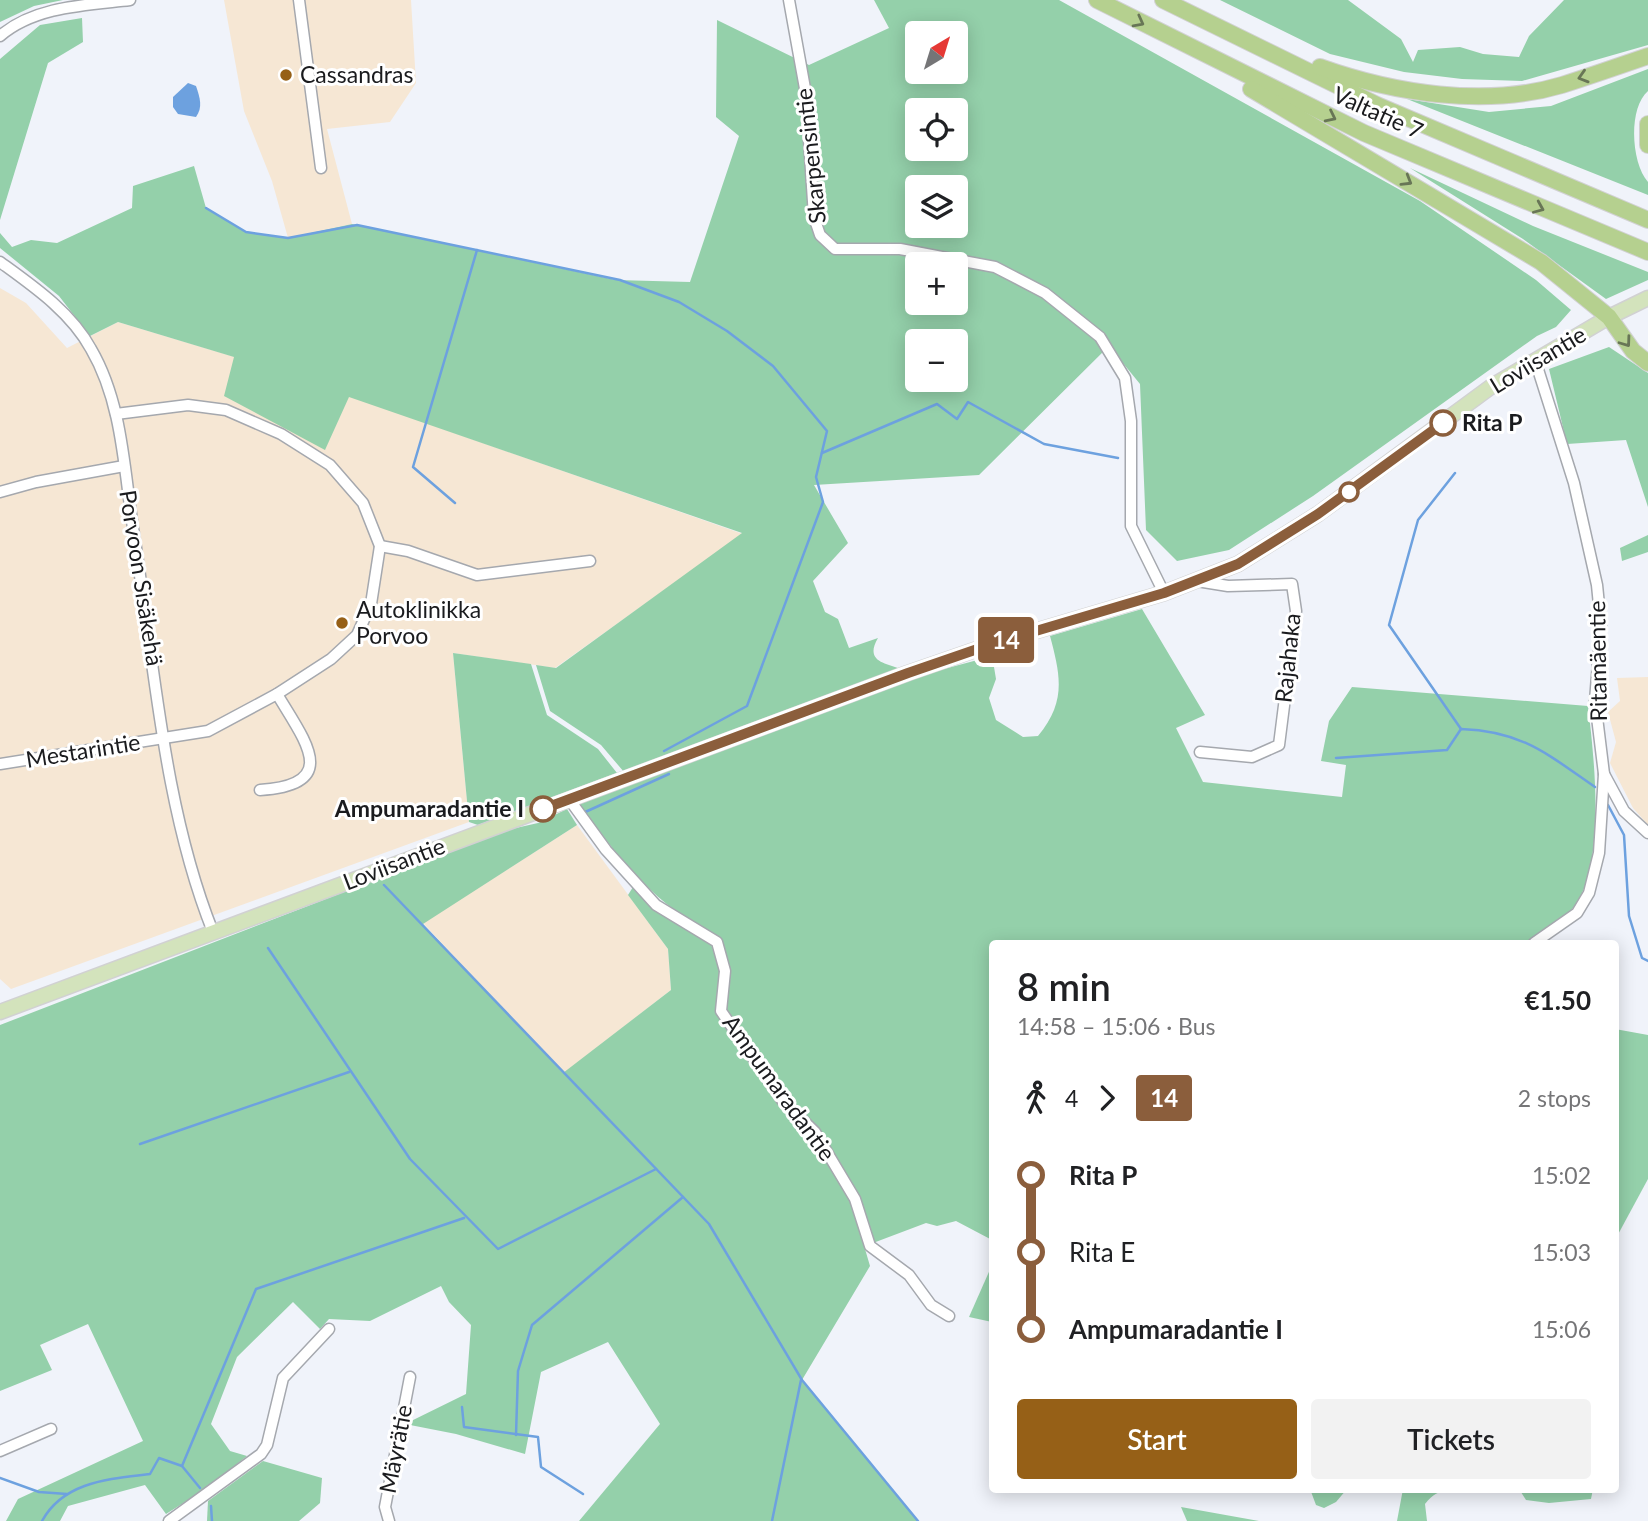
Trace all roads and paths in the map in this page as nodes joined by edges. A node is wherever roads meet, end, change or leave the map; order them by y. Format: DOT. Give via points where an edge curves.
graph roads {
  1 [pos="130,0"];
  2 [pos="299,0"];
  3 [pos="789,0"];
  4 [pos="1097,0"];
  5 [pos="1163,0"];
  6 [pos="1188,13"];
  7 [pos="0,36"];
  8 [pos="1181,44"];
  9 [pos="1648,57"];
  10 [pos="1648,124"];
  11 [pos="1648,145"];
  12 [pos="321,168"];
  13 [pos="1648,220"];
  14 [pos="1648,252"];
  15 [pos="0,262"];
  16 [pos="1648,298"];
  17 [pos="1609,317"];
  18 [pos="1535,360"];
  19 [pos="1648,363"];
  20 [pos="116,414"];
  21 [pos="124,466"];
  22 [pos="0,492"];
  23 [pos="380,546"];
  24 [pos="590,561"];
  25 [pos="1197,581"];
  26 [pos="1164,593"];
  27 [pos="277,694"];
  28 [pos="165,738"];
  29 [pos="1200,752"];
  30 [pos="0,764"];
  31 [pos="1604,774"];
  32 [pos="260,790"];
  33 [pos="569,799"];
  34 [pos="1648,834"];
  35 [pos="213,932"];
  36 [pos="1538,940"];
  37 [pos="0,1012"];
  38 [pos="949,1316"];
  39 [pos="329,1329"];
  40 [pos="410,1377"];
  41 [pos="51,1429"];
  42 [pos="0,1451"];
  43 [pos="169,1521"];
  44 [pos="389,1521"];
  1 -- 7 [label="street" via="42,14"];
  2 -- 12 [label="street"];
  3 -- 26 [label="street, Skarpensintie" via="806,94 814,217 820,235 842,251 900,249 995,267 1045,293 1100,337 1125,378 1131,421 1131,526"];
  4 -- 8 [label="highway, Valtatie 7, one-way"];
  5 -- 6 [label="highway, Valtatie 7"];
  9 -- 6 [label="highway, one-way" via="1560,85 1458,94 1375,84 1338,74"];
  6 -- 13 [label="highway, Valtatie 7" via="1377,105"];
  8 -- 14 [label="highway, Valtatie 7, one-way" via="1364,133"];
  8 -- 17 [label="highway, one-way" via="1220,73 1519,247"];
  10 -- 11 [label="highway"];
  15 -- 20 [label="street, Porvoon Sisäkehä" via="58,308 79,331 99,364"];
  16 -- 17 [label="main road, Loviisantie"];
  17 -- 18 [label="main road, Loviisantie"];
  17 -- 19 [label="highway, one-way" via="1633,351"];
  18 -- 25 [label="main road, Loviisantie" via="1492,386 1318,514 1238,564"];
  18 -- 31 [label="street, Ritamäentie" via="1574,484 1597,585 1601,625 1595,701"];
  20 -- 21 [label="street, Porvoon Sisäkehä"];
  20 -- 23 [label="street" via="188,405 246,416 313,453 343,476 363,503"];
  21 -- 22 [label="street"];
  21 -- 28 [label="street, Porvoon Sisäkehä"];
  23 -- 24 [label="street" via="489,576"];
  23 -- 27 [label="street, Mestarintie" via="371,604 357,635 331,659"];
  25 -- 26 [label="main road, Loviisantie"];
  25 -- 29 [label="street, Rajahaka" via="1228,586 1292,584 1296,611 1279,745 1252,757"];
  26 -- 33 [label="main road, Loviisantie" via="932,664"];
  27 -- 28 [label="street, Mestarintie" via="208,731"];
  27 -- 32 [label="street" via="307,748 310,767 296,785"];
  28 -- 30 [label="street, Mestarintie"];
  28 -- 35 [label="street, Porvoon Sisäkehä" via="185,851"];
  31 -- 34 [label="street" via="1624,811"];
  31 -- 36 [label="street, Ritamäentie" via="1599,853 1589,893 1577,913"];
  33 -- 35 [label="main road, Loviisantie"];
  33 -- 38 [label="street, Ampumaradantie" via="606,850 656,905 717,942 725,971 721,1011 782,1100 815,1132 855,1199 870,1247 909,1275 931,1305"];
  35 -- 37 [label="main road, Loviisantie"];
  39 -- 43 [label="street" via="283,1378 261,1454"];
  40 -- 44 [label="street, Mäyrätie" via="385,1507"];
  41 -- 42 [label="street"];
}
